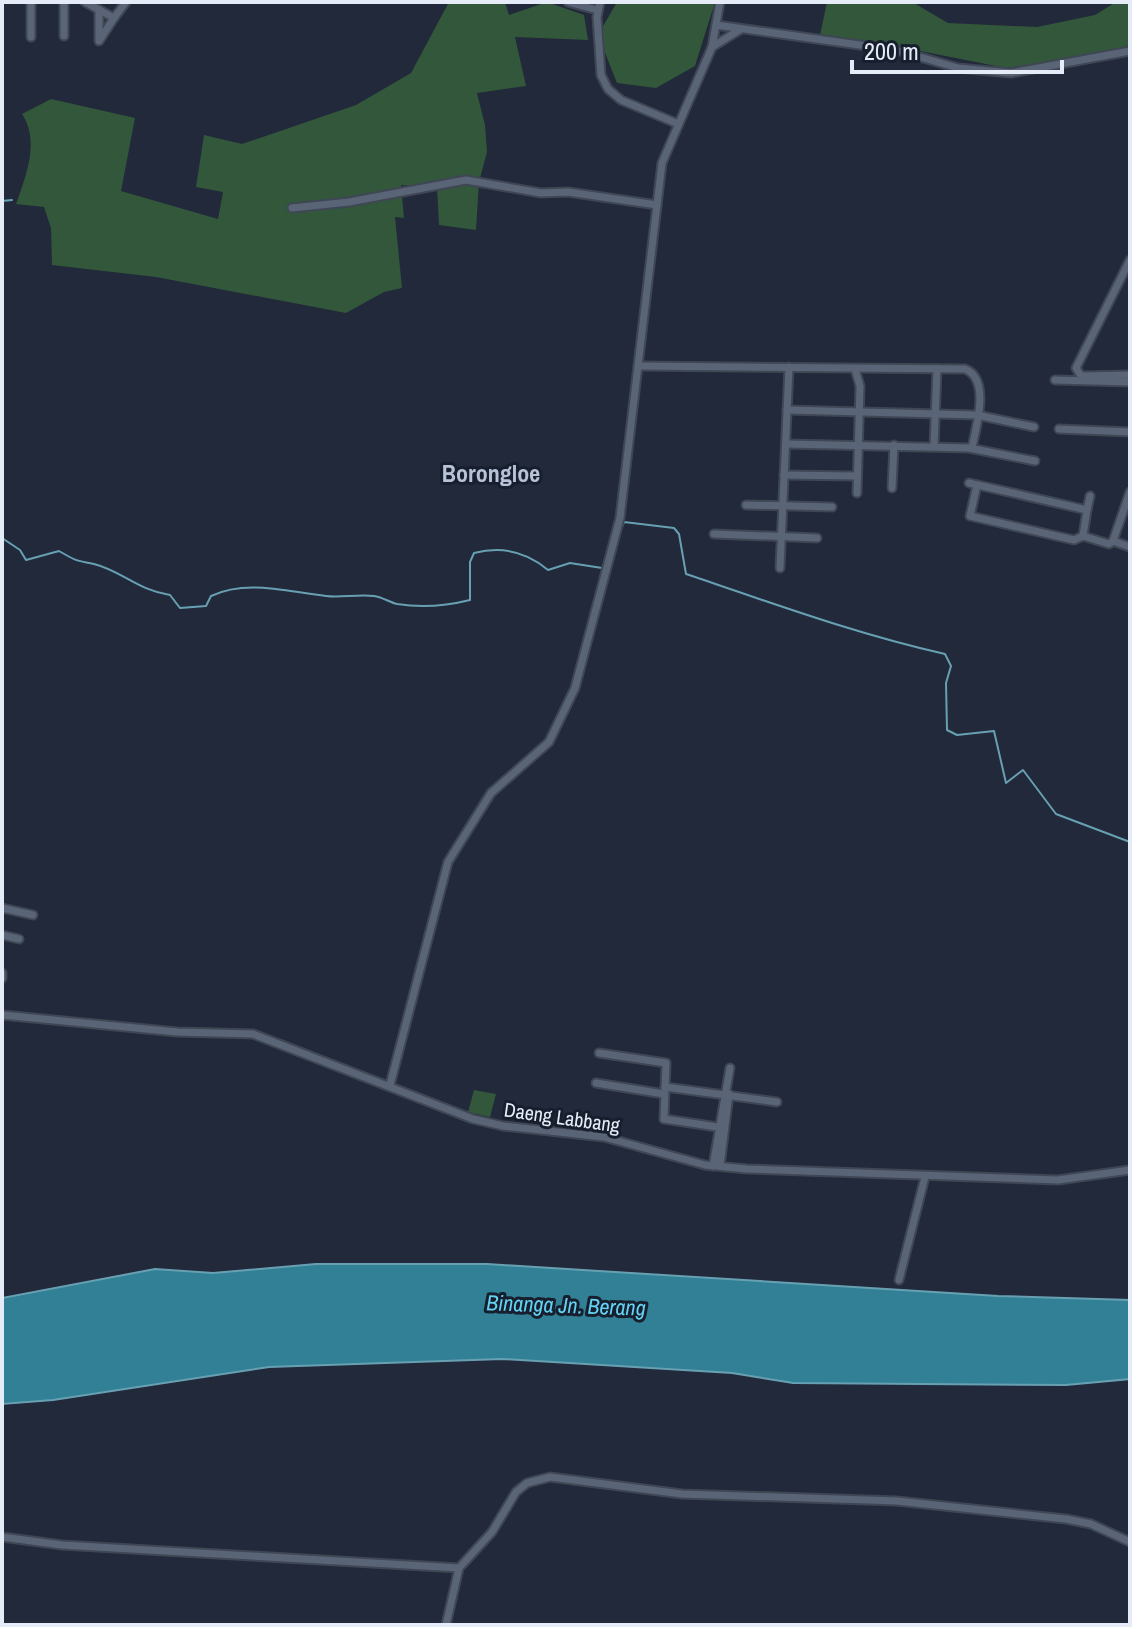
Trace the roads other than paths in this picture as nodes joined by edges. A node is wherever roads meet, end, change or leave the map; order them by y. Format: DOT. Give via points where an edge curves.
graph roads {
  1 [pos="31,2"];
  2 [pos="64,2"];
  3 [pos="85,2"];
  4 [pos="126,2"];
  5 [pos="568,2"];
  6 [pos="720,2"];
  7 [pos="598,6"];
  8 [pos="99,10"];
  9 [pos="114,18"];
  10 [pos="716,25"];
  11 [pos="742,29"];
  12 [pos="64,36"];
  13 [pos="31,37"];
  14 [pos="712,47"];
  15 [pos="1130,51"];
  16 [pos="676,123"];
  17 [pos="657,205"];
  18 [pos="292,208"];
  19 [pos="1130,260"];
  20 [pos="639,366"];
  21 [pos="789,367"];
  22 [pos="855,369"];
  23 [pos="937,369"];
  24 [pos="1130,375"];
  25 [pos="1055,380"];
  26 [pos="1130,382"];
  27 [pos="787,410"];
  28 [pos="860,413"];
  29 [pos="935,414"];
  30 [pos="977,415"];
  31 [pos="1034,427"];
  32 [pos="1059,429"];
  33 [pos="1130,432"];
  34 [pos="786,444"];
  35 [pos="858,445"];
  36 [pos="894,445"];
  37 [pos="934,446"];
  38 [pos="972,448"];
  39 [pos="1035,461"];
  40 [pos="784,475"];
  41 [pos="857,476"];
  42 [pos="892,488"];
  43 [pos="1130,492"];
  44 [pos="857,493"];
  45 [pos="1090,496"];
  46 [pos="746,505"];
  47 [pos="783,506"];
  48 [pos="832,507"];
  49 [pos="1087,510"];
  50 [pos="714,534"];
  51 [pos="1083,536"];
  52 [pos="782,537"];
  53 [pos="817,538"];
  54 [pos="1113,541"];
  55 [pos="1130,547"];
  56 [pos="780,568"];
  57 [pos="2,908"];
  58 [pos="33,915"];
  59 [pos="2,935"];
  60 [pos="19,939"];
  61 [pos="2,1015"];
  62 [pos="599,1053"];
  63 [pos="730,1068"];
  64 [pos="596,1083"];
  65 [pos="390,1085"];
  66 [pos="665,1091"];
  67 [pos="727,1093"];
  68 [pos="777,1102"];
  69 [pos="722,1127"];
  70 [pos="716,1166"];
  71 [pos="1130,1170"];
  72 [pos="925,1177"];
  73 [pos="899,1280"];
  74 [pos="2,1537"];
  75 [pos="1130,1542"];
  76 [pos="459,1568"];
  77 [pos="446,1625"];
  1 -- 13 [label="street"];
  2 -- 12 [label="street"];
  3 -- 8 [label="street"];
  4 -- 9 [label="street"];
  5 -- 7 [label="street"];
  6 -- 10 [label="street"];
  7 -- 16 [label="street" via="601,75 608,89 621,100"];
  8 -- 9 [label="street"];
  8 -- 9 [label="street" via="99,41"];
  10 -- 11 [label="street"];
  10 -- 14 [label="street"];
  11 -- 14 [label="street"];
  11 -- 15 [label="street" via="896,50 958,68 1011,73"];
  14 -- 16 [label="street"];
  16 -- 17 [label="street" via="662,163"];
  17 -- 18 [label="street" via="466,180"];
  17 -- 20 [label="street"];
  19 -- 24 [label="street" via="1076,368 1081,376"];
  20 -- 21 [label="street"];
  20 -- 65 [label="street" via="620,518 569,707 546,746 491,793 448,862"];
  21 -- 22 [label="street"];
  21 -- 27 [label="street"];
  22 -- 23 [label="street"];
  22 -- 28 [label="street"];
  23 -- 29 [label="street"];
  23 -- 30 [label="street" via="965,369 975,375 980,390"];
  25 -- 26 [label="street"];
  27 -- 28 [label="street"];
  27 -- 34 [label="street"];
  28 -- 29 [label="street"];
  28 -- 35 [label="street"];
  29 -- 30 [label="street"];
  29 -- 37 [label="street"];
  30 -- 31 [label="street"];
  30 -- 38 [label="street"];
  32 -- 33 [label="street"];
  34 -- 35 [label="street"];
  34 -- 40 [label="street"];
  35 -- 36 [label="street"];
  35 -- 41 [label="street"];
  36 -- 37 [label="street"];
  36 -- 42 [label="street"];
  37 -- 38 [label="street"];
  38 -- 39 [label="street"];
  40 -- 41 [label="street"];
  40 -- 47 [label="street"];
  41 -- 44 [label="street"];
  43 -- 54 [label="street"];
  45 -- 49 [label="street"];
  46 -- 47 [label="street"];
  47 -- 48 [label="street"];
  47 -- 52 [label="street"];
  49 -- 51 [label="street"];
  49 -- 51 [label="street" via="973,484 970,516 1074,540"];
  50 -- 52 [label="street"];
  51 -- 54 [label="street"];
  52 -- 53 [label="street"];
  52 -- 56 [label="street"];
  54 -- 55 [label="street"];
  57 -- 58 [label="street"];
  59 -- 60 [label="street"];
  61 -- 65 [label="street, Daeng Labbang" via="177,1032 241,1032"];
  62 -- 66 [label="street" via="666,1063"];
  63 -- 67 [label="street"];
  64 -- 66 [label="street"];
  65 -- 70 [label="street, Daeng Labbang" via="488,1123 604,1137"];
  66 -- 67 [label="street"];
  66 -- 69 [label="street" via="664,1119"];
  67 -- 68 [label="street"];
  67 -- 69 [label="street"];
  69 -- 70 [label="street"];
  70 -- 72 [label="street, Daeng Labbang"];
  71 -- 72 [label="street, Daeng Labbang" via="1058,1180"];
  72 -- 73 [label="street"];
  74 -- 76 [label="street"];
  75 -- 76 [label="street" via="1066,1519 897,1501 682,1494 550,1477 516,1492 492,1532"];
  76 -- 77 [label="street"];
}
